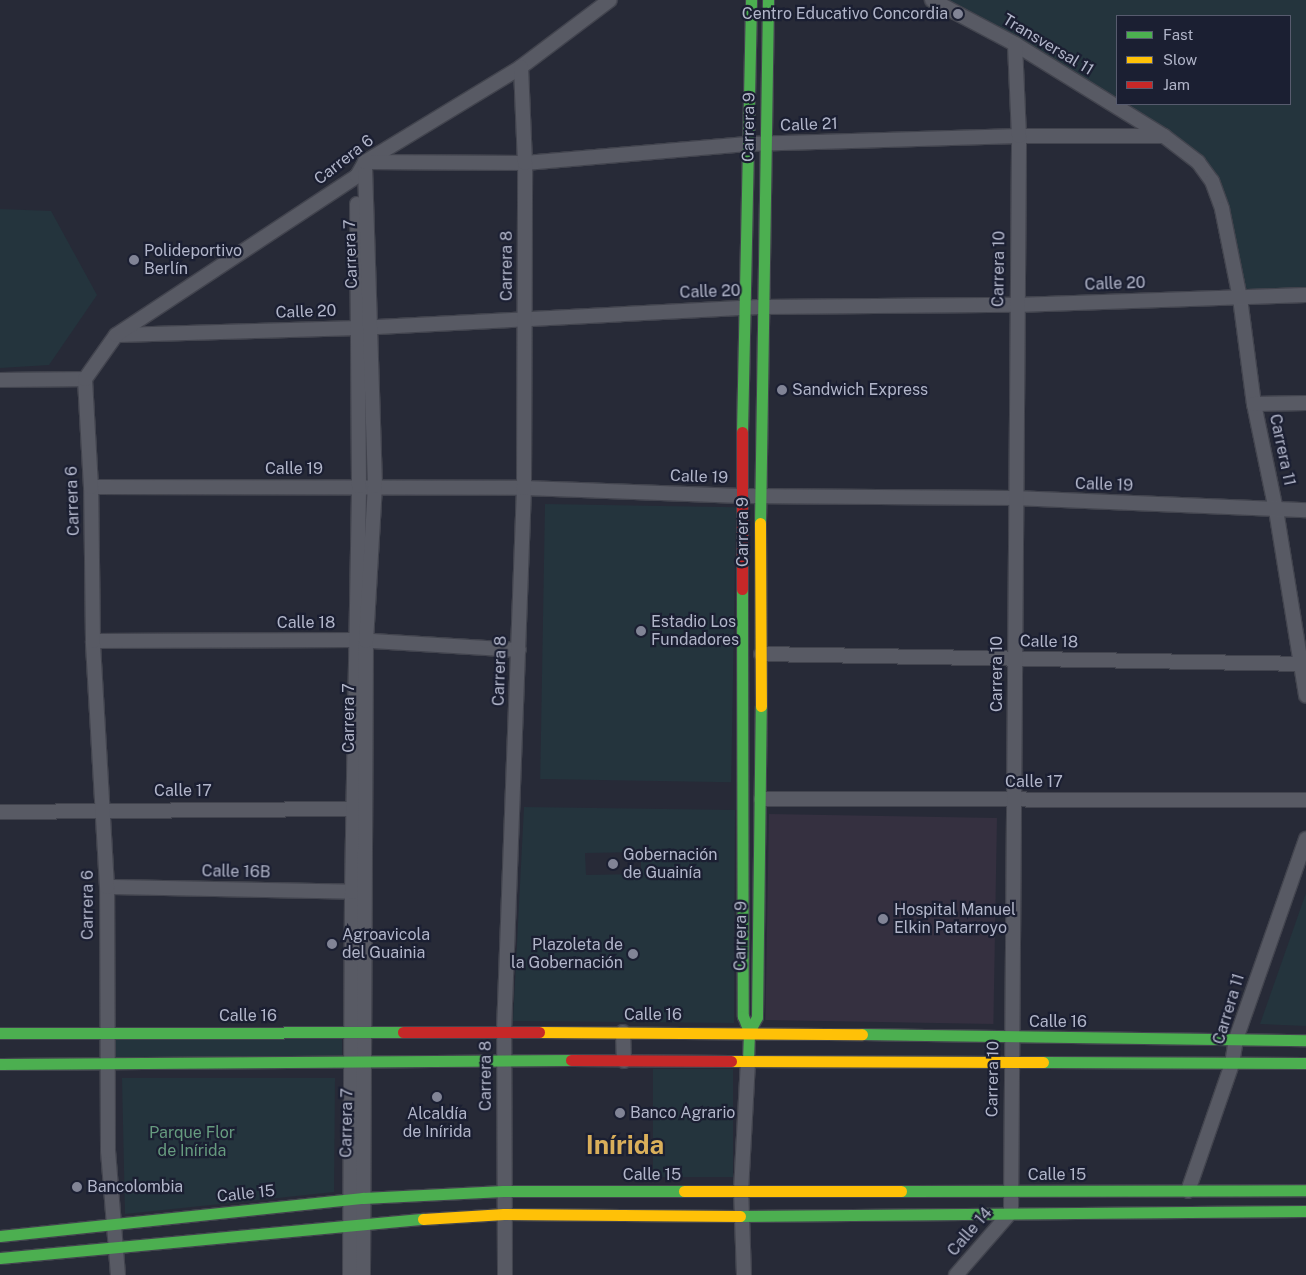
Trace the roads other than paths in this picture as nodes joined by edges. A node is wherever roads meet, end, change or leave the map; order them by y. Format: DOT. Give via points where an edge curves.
graph roads {
  1 [pos="610,0"];
  2 [pos="751,0"];
  3 [pos="768,0"];
  4 [pos="932,0"];
  5 [pos="1015,44"];
  6 [pos="521,67"];
  7 [pos="1019,136"];
  8 [pos="1164,136"];
  9 [pos="747,144"];
  10 [pos="767,144"];
  11 [pos="365,162"];
  12 [pos="525,163"];
  13 [pos="357,176"];
  14 [pos="1306,295"];
  15 [pos="1240,298"];
  16 [pos="1016,305"];
  17 [pos="763,307"];
  18 [pos="743,308"];
  19 [pos="524,317"];
  20 [pos="364,327"];
  21 [pos="116,335"];
  22 [pos="84,379"];
  23 [pos="0,380"];
  24 [pos="1306,403"];
  25 [pos="1254,404"];
  26 [pos="360,486"];
  27 [pos="375,486"];
  28 [pos="91,487"];
  29 [pos="524,488"];
  30 [pos="760,495"];
  31 [pos="742,496"];
  32 [pos="1015,498"];
  33 [pos="1276,510"];
  34 [pos="1306,510"];
  35 [pos="361,640"];
  36 [pos="93,641"];
  37 [pos="518,650"];
  38 [pos="761,654"];
  39 [pos="1014,659"];
  40 [pos="1304,664"];
  41 [pos="1306,696"];
  42 [pos="761,799"];
  43 [pos="1016,800"];
  44 [pos="1306,800"];
  45 [pos="102,809"];
  46 [pos="360,809"];
  47 [pos="0,812"];
  48 [pos="1306,839"];
  49 [pos="107,887"];
  50 [pos="358,892"];
  51 [pos="359,1032"];
  52 [pos="504,1032"];
  53 [pos="623,1032"];
  54 [pos="749,1032"];
  55 [pos="0,1033"];
  56 [pos="105,1033"];
  57 [pos="1012,1038"];
  58 [pos="1236,1039"];
  59 [pos="1306,1040"];
  60 [pos="503,1060"];
  61 [pos="624,1061"];
  62 [pos="748,1061"];
  63 [pos="0,1064"];
  64 [pos="106,1064"];
  65 [pos="359,1064"];
  66 [pos="1011,1064"];
  67 [pos="1232,1064"];
  68 [pos="1306,1064"];
  69 [pos="1306,1190"];
  70 [pos="503,1191"];
  71 [pos="741,1191"];
  72 [pos="1010,1191"];
  73 [pos="1188,1191"];
  74 [pos="357,1199"];
  75 [pos="1306,1211"];
  76 [pos="1011,1212"];
  77 [pos="504,1214"];
  78 [pos="741,1216"];
  79 [pos="356,1223"];
  80 [pos="113,1224"];
  81 [pos="0,1236"];
  82 [pos="114,1245"];
  83 [pos="0,1258"];
  84 [pos="118,1275"];
  85 [pos="350,1275"];
  86 [pos="364,1275"];
  87 [pos="505,1275"];
  88 [pos="744,1275"];
  89 [pos="956,1275"];
  1 -- 6 [label="street, Carrera 6"];
  2 -- 9 [label="street, Carrera 9"];
  3 -- 10 [label="street, Carrera 9"];
  4 -- 5 [label="street, Transversal 11"];
  5 -- 7 [label="street, Carrera 10"];
  5 -- 8 [label="street, Transversal 11"];
  6 -- 11 [label="street, Carrera 6"];
  6 -- 12 [label="street, Carrera 8"];
  7 -- 8 [label="street, Calle 21"];
  7 -- 10 [label="street, Calle 21"];
  7 -- 16 [label="street, Carrera 10"];
  8 -- 15 [label="street, Transversal 11" via="1198,162 1212,181 1222,209"];
  9 -- 10 [label="street, Calle 21"];
  9 -- 12 [label="street, Calle 21"];
  9 -- 18 [label="street, Carrera 9"];
  10 -- 17 [label="street, Carrera 9"];
  11 -- 12 [label="street, Calle 21"];
  11 -- 13 [label="street, Carrera 6"];
  11 -- 20 [label="street, Carrera 7"];
  12 -- 19 [label="street, Carrera 8"];
  13 -- 20 [label="street, Carrera 7"];
  13 -- 21 [label="street, Carrera 6"];
  14 -- 15 [label="street, Calle 20"];
  15 -- 16 [label="street, Calle 20"];
  15 -- 25 [label="street, Carrera 11"];
  16 -- 17 [label="street, Calle 20"];
  16 -- 32 [label="street, Carrera 10"];
  17 -- 18 [label="street, Calle 20"];
  17 -- 30 [label="street, Carrera 9"];
  18 -- 19 [label="street, Calle 20"];
  18 -- 31 [label="street, Carrera 9"];
  19 -- 20 [label="street, Calle 20"];
  19 -- 29 [label="street, Carrera 8"];
  20 -- 21 [label="street, Calle 20"];
  20 -- 26 [label="street, Carrera 7"];
  20 -- 27 [label="street, Carrera 7"];
  21 -- 22 [label="street, Carrera 6"];
  22 -- 23 [label="street"];
  22 -- 28 [label="street, Carrera 6"];
  24 -- 25 [label="street"];
  25 -- 33 [label="street, Carrera 11"];
  26 -- 27 [label="street, Calle 19"];
  26 -- 28 [label="street, Calle 19"];
  26 -- 35 [label="street, Carrera 7"];
  27 -- 29 [label="street, Calle 19"];
  27 -- 35 [label="street, Carrera 7"];
  28 -- 36 [label="street, Carrera 6"];
  29 -- 31 [label="street, Calle 19"];
  29 -- 37 [label="street, Carrera 8"];
  30 -- 31 [label="street, Calle 19"];
  30 -- 32 [label="street, Calle 19"];
  30 -- 38 [label="street, Carrera 9"];
  31 -- 54 [label="street, Carrera 9" via="743,1016"];
  32 -- 33 [label="street, Calle 19"];
  32 -- 39 [label="street, Carrera 10"];
  33 -- 34 [label="street, Calle 19"];
  33 -- 40 [label="street, Carrera 11"];
  35 -- 36 [label="street, Calle 18"];
  35 -- 37 [label="street, Calle 18"];
  35 -- 46 [label="street, Carrera 7"];
  36 -- 45 [label="street, Carrera 6"];
  37 -- 52 [label="street, Carrera 8"];
  38 -- 39 [label="street, Calle 18"];
  38 -- 42 [label="street, Carrera 9"];
  39 -- 40 [label="street, Calle 18"];
  39 -- 43 [label="street, Carrera 10"];
  40 -- 41 [label="street, Carrera 11"];
  42 -- 43 [label="street, Calle 17"];
  42 -- 54 [label="street, Carrera 9" via="757,1017"];
  43 -- 44 [label="street, Calle 17"];
  43 -- 57 [label="street, Carrera 10"];
  45 -- 46 [label="street, Calle 17"];
  45 -- 47 [label="street, Calle 17"];
  45 -- 49 [label="street, Carrera 6"];
  46 -- 50 [label="street, Carrera 7"];
  48 -- 58 [label="street, Carrera 11"];
  49 -- 50 [label="street, Calle 16B"];
  49 -- 56 [label="street, Carrera 6"];
  50 -- 51 [label="street, Carrera 7"];
  51 -- 52 [label="street, Calle 16"];
  51 -- 56 [label="street, Calle 16"];
  51 -- 65 [label="street, Carrera 7"];
  52 -- 53 [label="street, Calle 16"];
  52 -- 60 [label="street, Carrera 8"];
  53 -- 54 [label="street, Calle 16"];
  53 -- 61 [label="street"];
  54 -- 57 [label="street, Calle 16"];
  54 -- 62 [label="street, Carrera 9"];
  55 -- 56 [label="street, Calle 16"];
  56 -- 64 [label="street, Carrera 6"];
  57 -- 58 [label="street, Calle 16"];
  57 -- 66 [label="street, Carrera 10"];
  58 -- 59 [label="street, Calle 16"];
  58 -- 67 [label="street, Carrera 11"];
  60 -- 61 [label="street"];
  60 -- 65 [label="street"];
  60 -- 70 [label="street, Carrera 8"];
  61 -- 62 [label="street"];
  62 -- 66 [label="street"];
  62 -- 71 [label="street, Carrera 9"];
  63 -- 64 [label="street"];
  64 -- 65 [label="street"];
  64 -- 80 [label="street, Carrera 6"];
  65 -- 74 [label="street, Carrera 7"];
  66 -- 67 [label="street"];
  66 -- 72 [label="street, Carrera 10"];
  67 -- 68 [label="street"];
  67 -- 73 [label="street, Carrera 11"];
  69 -- 73 [label="street, Calle 15"];
  70 -- 71 [label="street, Calle 15"];
  70 -- 74 [label="street, Calle 15"];
  70 -- 77 [label="street, Carrera 8"];
  71 -- 72 [label="street, Calle 15"];
  71 -- 78 [label="street, Carrera 9"];
  72 -- 73 [label="street, Calle 15"];
  72 -- 76 [label="street, Carrera 10"];
  74 -- 79 [label="street, Carrera 7"];
  74 -- 80 [label="street, Calle 15"];
  75 -- 76 [label="street"];
  76 -- 78 [label="street"];
  76 -- 89 [label="street, Calle 14"];
  77 -- 78 [label="street"];
  77 -- 79 [label="street"];
  77 -- 87 [label="street, Carrera 8"];
  78 -- 88 [label="street, Carrera 9"];
  79 -- 82 [label="street"];
  79 -- 85 [label="street, Carrera 7"];
  79 -- 86 [label="street, Carrera 7"];
  80 -- 81 [label="street, Calle 15"];
  80 -- 82 [label="street, Carrera 6"];
  82 -- 83 [label="street"];
  82 -- 84 [label="street, Carrera 6"];
}
